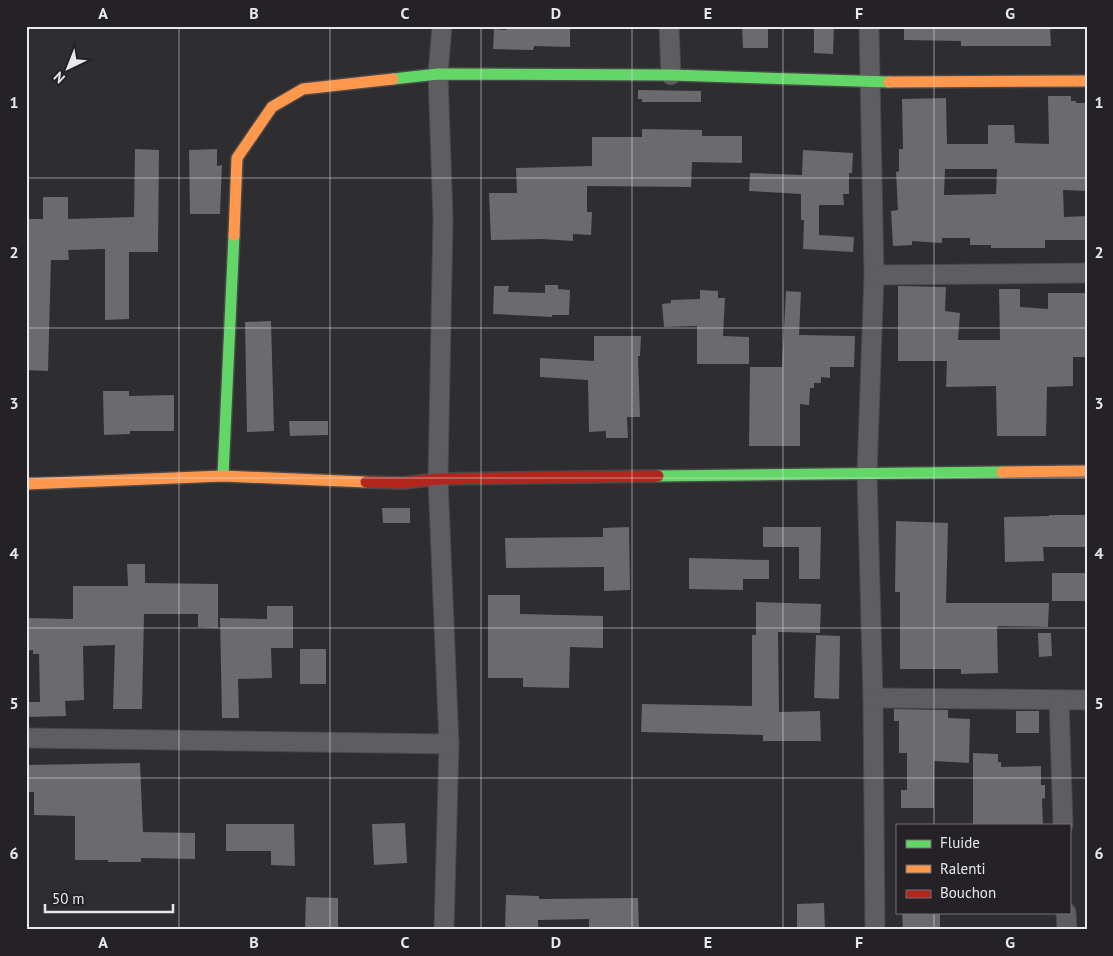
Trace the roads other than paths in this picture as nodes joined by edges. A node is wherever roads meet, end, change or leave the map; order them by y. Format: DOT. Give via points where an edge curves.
graph roads {
  1 [pos="442,26"];
  2 [pos="669,26"];
  3 [pos="869,26"];
  4 [pos="438,74"];
  5 [pos="671,75"];
  6 [pos="1087,81"];
  7 [pos="870,82"];
  8 [pos="1087,273"];
  9 [pos="874,275"];
  10 [pos="1087,471"];
  11 [pos="867,474"];
  12 [pos="223,476"];
  13 [pos="438,479"];
  14 [pos="26,484"];
  15 [pos="873,698"];
  16 [pos="1059,700"];
  17 [pos="1087,700"];
  18 [pos="26,738"];
  19 [pos="449,744"];
  20 [pos="1063,824"];
  21 [pos="1066,914"];
  22 [pos="444,930"];
  23 [pos="875,930"];
  24 [pos="1066,930"];
  1 -- 4 [label="street"];
  2 -- 5 [label="street"];
  3 -- 7 [label="street"];
  4 -- 5 [label="street"];
  4 -- 12 [label="street" via="303,89 272,106 237,158"];
  4 -- 13 [label="street" via="444,219"];
  5 -- 7 [label="street"];
  6 -- 7 [label="street"];
  7 -- 9 [label="street"];
  8 -- 9 [label="street"];
  9 -- 11 [label="street"];
  10 -- 11 [label="street"];
  11 -- 13 [label="street"];
  11 -- 15 [label="street"];
  12 -- 13 [label="street" via="403,483"];
  12 -- 14 [label="street"];
  13 -- 19 [label="street"];
  15 -- 16 [label="street"];
  15 -- 23 [label="street"];
  16 -- 17 [label="street"];
  16 -- 20 [label="street"];
  18 -- 19 [label="street"];
  19 -- 22 [label="street"];
  21 -- 24 [label="street"];
}
